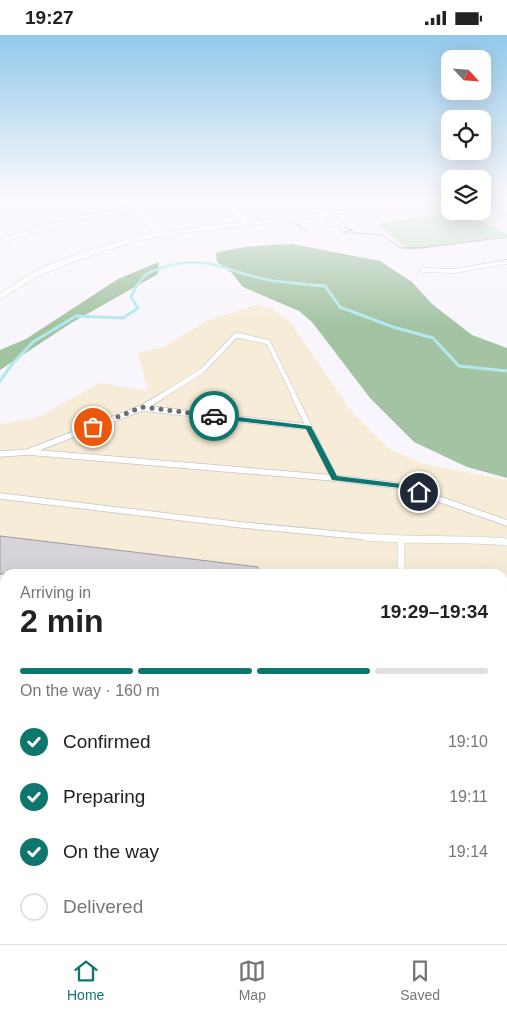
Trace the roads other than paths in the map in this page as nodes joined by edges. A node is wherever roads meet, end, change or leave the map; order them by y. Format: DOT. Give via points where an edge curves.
graph roads {
  1 [pos="129,240"];
  2 [pos="507,262"];
  3 [pos="422,270"];
  4 [pos="0,297"];
  5 [pos="142,407"];
  6 [pos="309,427"];
  7 [pos="28,452"];
  8 [pos="0,454"];
  9 [pos="334,478"];
  10 [pos="0,496"];
  11 [pos="507,523"];
  12 [pos="401,540"];
  13 [pos="507,542"];
  14 [pos="402,569"];
  1 -- 4 [label="street" via="36,274"];
  2 -- 3 [label="street" via="454,271"];
  5 -- 6 [label="lane"];
  5 -- 6 [label="lane" via="202,371 236,335 268,342"];
  5 -- 7 [label="lane"];
  6 -- 9 [label="lane"];
  7 -- 8 [label="lane"];
  7 -- 9 [label="lane"];
  9 -- 11 [label="lane" via="402,486"];
  10 -- 12 [label="lane"];
  12 -- 13 [label="lane"];
  12 -- 14 [label="lane"];
}
